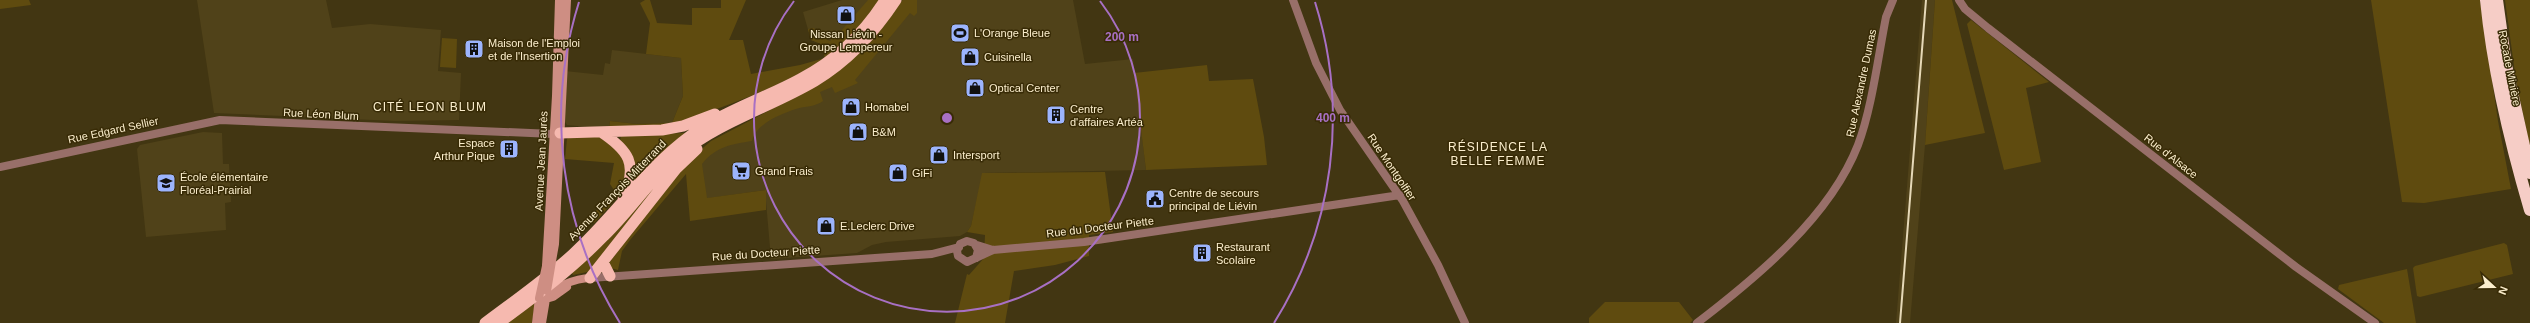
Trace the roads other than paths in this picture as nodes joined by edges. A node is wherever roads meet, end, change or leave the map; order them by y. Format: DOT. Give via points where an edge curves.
graph roads {
  1 [pos="559,0"];
  2 [pos="567,0"];
  3 [pos="885,0"];
  4 [pos="896,0"];
  5 [pos="1293,0"];
  6 [pos="1893,0"];
  7 [pos="1959,0"];
  8 [pos="2486,0"];
  9 [pos="2497,0"];
  10 [pos="731,111"];
  11 [pos="742,116"];
  12 [pos="232,120"];
  13 [pos="601,132"];
  14 [pos="556,133"];
  15 [pos="0,167"];
  16 [pos="2530,173"];
  17 [pos="1400,195"];
  18 [pos="619,206"];
  19 [pos="2530,210"];
  20 [pos="976,245"];
  21 [pos="959,247"];
  22 [pos="993,250"];
  23 [pos="943,253"];
  24 [pos="958,256"];
  25 [pos="976,258"];
  26 [pos="603,262"];
  27 [pos="548,264"];
  28 [pos="610,276"];
  29 [pos="590,278"];
  30 [pos="544,296"];
  31 [pos="485,323"];
  32 [pos="499,323"];
  33 [pos="536,323"];
  34 [pos="542,323"];
  35 [pos="1465,323"];
  36 [pos="1697,323"];
  37 [pos="2375,323"];
  1 -- 14 [label="main road, Avenue Jean Jaurès"];
  2 -- 14 [label="main road, Avenue Jean Jaurès"];
  3 -- 10 [label="highway, Avenue François Mitterrand" via="857,36 829,61 800,79"];
  4 -- 11 [label="highway, Avenue François Mitterrand" via="869,36 830,70 804,87"];
  5 -- 17 [label="street, Rue Montgolfier" via="1316,63 1340,110"];
  6 -- 36 [label="street, Rue Alexandre Dumas" via="1886,18 1863,130 1844,175 1818,210 1777,255 1732,296"];
  7 -- 37 [label="street, Rue d'Alsace" via="1965,9 1988,28 2296,267"];
  8 -- 19 [label="highway, Rocade Minière" via="2503,104"];
  9 -- 16 [label="highway, Rocade Minière" via="2506,65"];
  10 -- 13 [label="highway" via="662,130"];
  10 -- 18 [label="highway, Avenue François Mitterrand" via="670,151"];
  11 -- 26 [label="highway" via="676,169"];
  11 -- 32 [label="highway, Avenue François Mitterrand" via="713,130 679,156 574,266"];
  12 -- 14 [label="street, Rue Léon Blum"];
  12 -- 15 [label="street, Rue Edgard Sellier" via="210,120"];
  13 -- 14 [label="highway"];
  13 -- 18 [label="highway" via="623,148 630,164 628,185"];
  14 -- 27 [label="main road, Avenue Jean Jaurès"];
  17 -- 22 [label="street, Rue du Docteur Piette" via="1084,242"];
  17 -- 35 [label="street, Rue Montgolfier" via="1438,265"];
  18 -- 31 [label="highway, Avenue François Mitterrand" via="573,255"];
  20 -- 21 [label="street" via="967,241"];
  20 -- 22 [label="street, Rue du Docteur Piette"];
  20 -- 25 [label="street"];
  21 -- 23 [label="street, Rue du Docteur Piette"];
  21 -- 24 [label="street"];
  22 -- 25 [label="street, Rue du Docteur Piette"];
  23 -- 24 [label="street, Rue du Docteur Piette"];
  23 -- 28 [label="street, Rue du Docteur Piette"];
  24 -- 25 [label="street" via="967,262"];
  26 -- 28 [label="highway"];
  26 -- 29 [label="highway"];
  27 -- 30 [label="main road, Avenue Jean Jaurès, bridge"];
  27 -- 30 [label="main road, Avenue Jean Jaurès, bridge" via="543,280"];
  28 -- 29 [label="street, Rue du Docteur Piette"];
  29 -- 30 [label="main road, Rue du Docteur Piette" via="578,278"];
  30 -- 33 [label="main road, Avenue Jean Jaurès"];
  30 -- 34 [label="main road, Avenue Jean Jaurès"];
}
